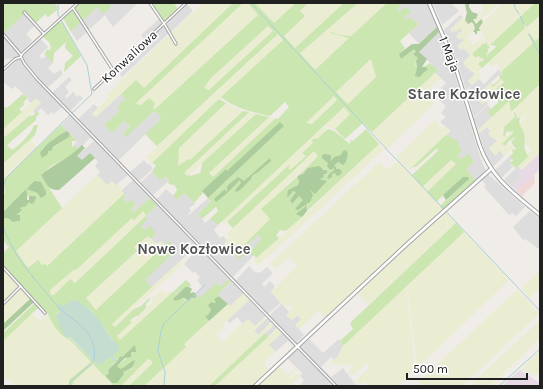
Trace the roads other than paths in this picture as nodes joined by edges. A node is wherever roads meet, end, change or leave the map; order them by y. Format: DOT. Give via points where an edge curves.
graph roads {
  1 [pos="78,3"];
  2 [pos="150,3"];
  3 [pos="186,3"];
  4 [pos="429,3"];
  5 [pos="73,8"];
  6 [pos="24,12"];
  7 [pos="164,23"];
  8 [pos="3,34"];
  9 [pos="44,34"];
  10 [pos="176,44"];
  11 [pos="21,56"];
  12 [pos="3,70"];
  13 [pos="114,70"];
  14 [pos="94,89"];
  15 [pos="491,169"];
  16 [pos="540,216"];
  17 [pos="3,268"];
  18 [pos="21,286"];
  19 [pos="3,304"];
  20 [pos="45,313"];
  21 [pos="297,346"];
  22 [pos="255,386"];
  23 [pos="336,386"];
  1 -- 5 [label="street"];
  2 -- 7 [label="street"];
  3 -- 7 [label="street, Konwaliowa"];
  4 -- 15 [label="street, 1 Maja" via="453,59 482,153"];
  5 -- 9 [label="street"];
  5 -- 13 [label="street"];
  6 -- 9 [label="street"];
  7 -- 10 [label="street"];
  7 -- 13 [label="street, Konwaliowa"];
  8 -- 11 [label="street"];
  9 -- 11 [label="street"];
  11 -- 12 [label="street"];
  11 -- 21 [label="street" via="37,79"];
  13 -- 14 [label="street, Konwaliowa"];
  15 -- 16 [label="street, 1 Maja"];
  15 -- 21 [label="street"];
  17 -- 18 [label="street"];
  18 -- 19 [label="street"];
  18 -- 20 [label="street"];
  21 -- 22 [label="street"];
  21 -- 23 [label="street"];
}
